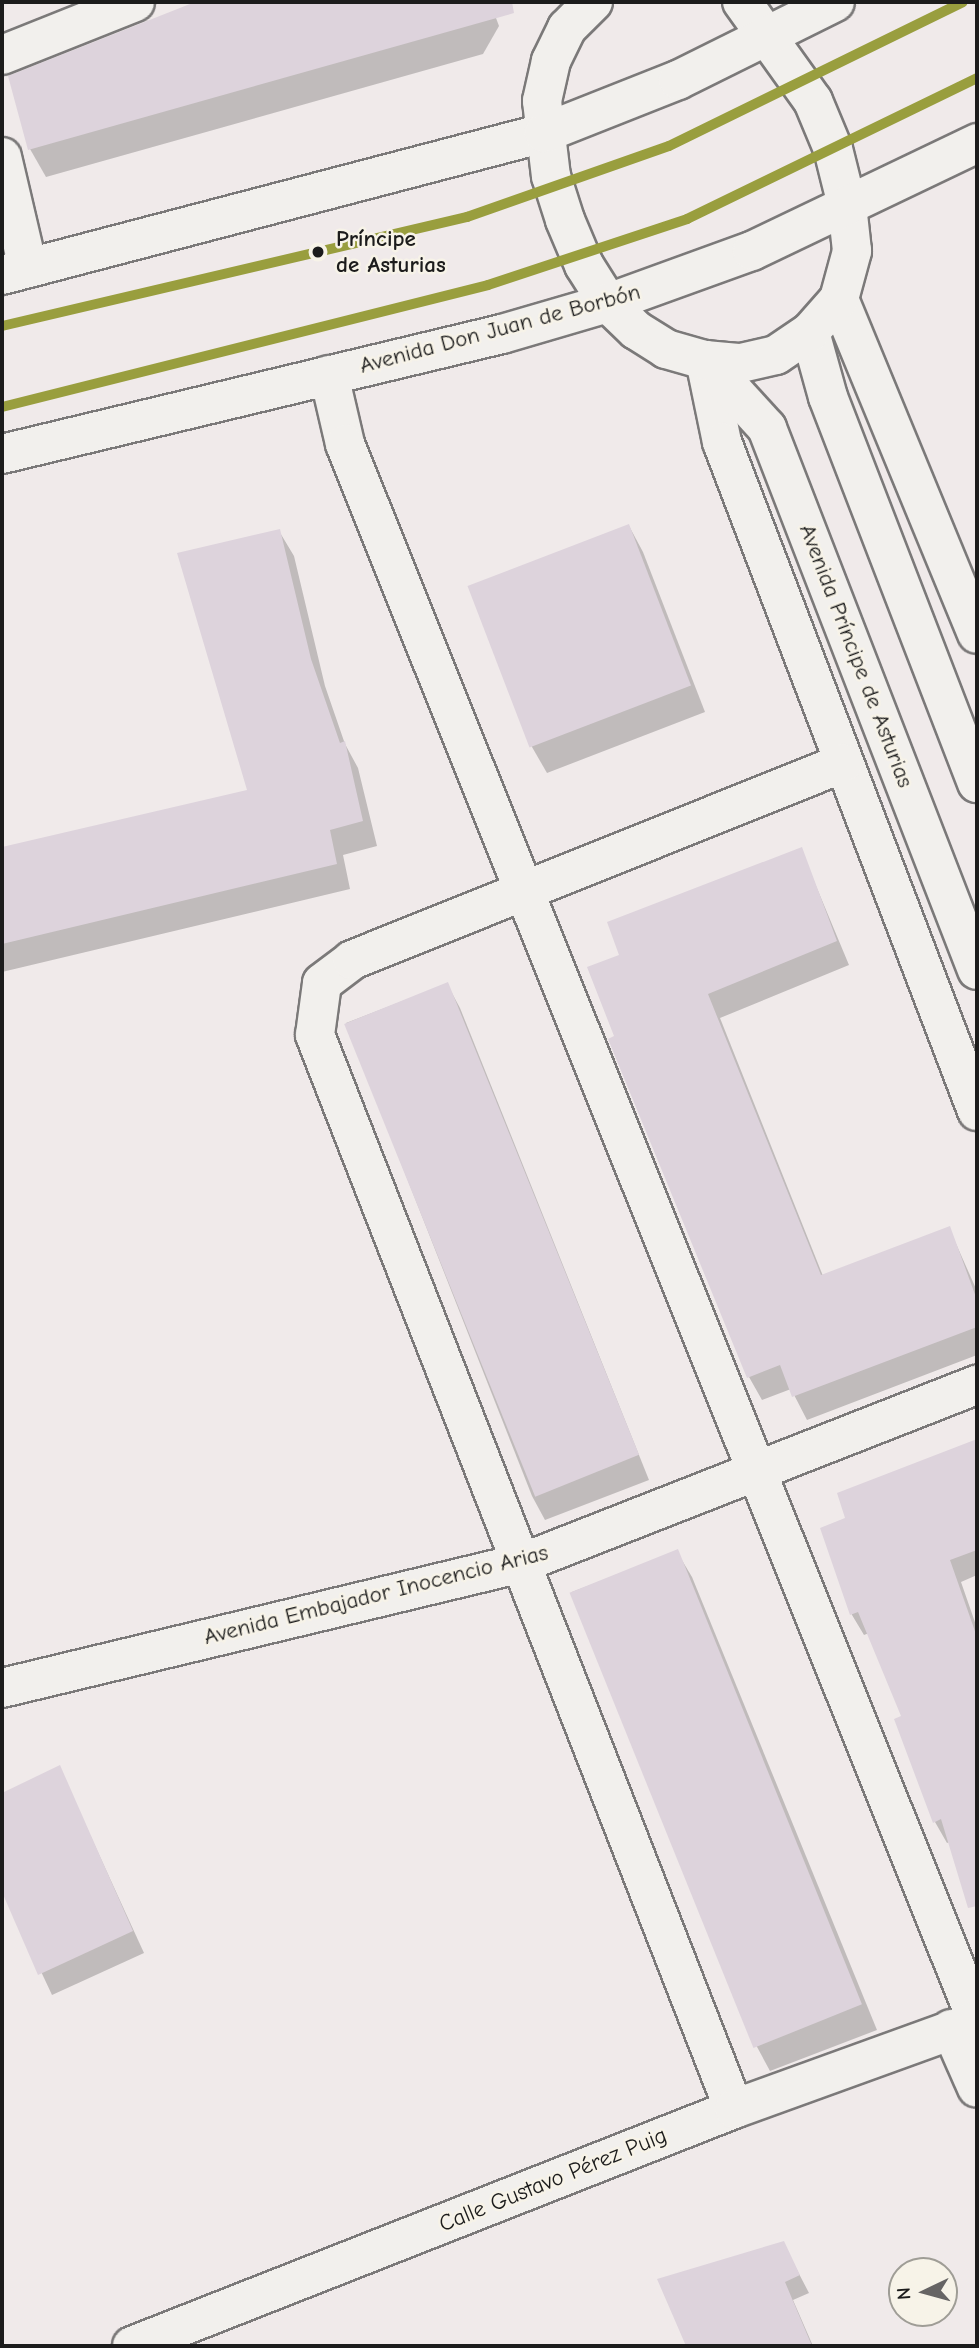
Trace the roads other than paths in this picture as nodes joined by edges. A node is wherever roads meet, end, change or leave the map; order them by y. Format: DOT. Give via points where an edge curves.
graph roads {
  1 [pos="135,2"];
  2 [pos="742,2"];
  3 [pos="835,2"];
  4 [pos="572,11"];
  5 [pos="768,35"];
  6 [pos="2,55"];
  7 [pos="544,133"];
  8 [pos="977,143"];
  9 [pos="2,157"];
  10 [pos="847,205"];
  11 [pos="15,271"];
  12 [pos="839,299"];
  13 [pos="608,303"];
  14 [pos="810,332"];
  15 [pos="705,360"];
  16 [pos="329,375"];
  17 [pos="2,454"];
  18 [pos="977,634"];
  19 [pos="844,763"];
  20 [pos="977,783"];
  21 [pos="523,891"];
  22 [pos="977,970"];
  23 [pos="977,1111"];
  24 [pos="977,1385"];
  25 [pos="754,1473"];
  26 [pos="522,1563"];
  27 [pos="2,1688"];
  28 [pos="968,2024"];
  29 [pos="977,2088"];
  30 [pos="734,2109"];
  31 [pos="132,2346"];
  1 -- 6 [label="street"];
  2 -- 5 [label="street"];
  3 -- 5 [label="street"];
  4 -- 7 [label="street" via="551,61 542,101"];
  5 -- 7 [label="street" via="678,80"];
  5 -- 10 [label="street" via="813,101 833,149"];
  7 -- 11 [label="street"];
  7 -- 13 [label="street" via="565,220 584,265"];
  8 -- 10 [label="street, Avenida Don Juan de Borbón"];
  9 -- 11 [label="street"];
  10 -- 12 [label="street" via="852,251"];
  10 -- 13 [label="street, Avenida Don Juan de Borbón" via="752,251"];
  12 -- 14 [label="street"];
  12 -- 18 [label="street"];
  13 -- 15 [label="street" via="636,330 666,349"];
  13 -- 16 [label="street, Avenida Don Juan de Borbón"];
  14 -- 15 [label="street" via="776,355 741,363"];
  14 -- 20 [label="street" via="828,397"];
  15 -- 19 [label="street" via="722,442"];
  15 -- 22 [label="street, Avenida Príncipe de Asturias" via="767,428"];
  16 -- 17 [label="street, Avenida Don Juan de Borbón"];
  16 -- 21 [label="street" via="345,444"];
  19 -- 21 [label="street"];
  19 -- 23 [label="street"];
  21 -- 25 [label="street"];
  21 -- 26 [label="street" via="352,960 322,983 315,1035"];
  24 -- 25 [label="street, Avenida Embajador Inocencio Arias"];
  25 -- 26 [label="street, Avenida Embajador Inocencio Arias"];
  25 -- 28 [label="street"];
  26 -- 27 [label="street, Avenida Embajador Inocencio Arias"];
  26 -- 30 [label="street"];
  28 -- 29 [label="street"];
  28 -- 30 [label="street, Calle Gustavo Pérez Puig"];
  30 -- 31 [label="street, Calle Gustavo Pérez Puig"];
}
